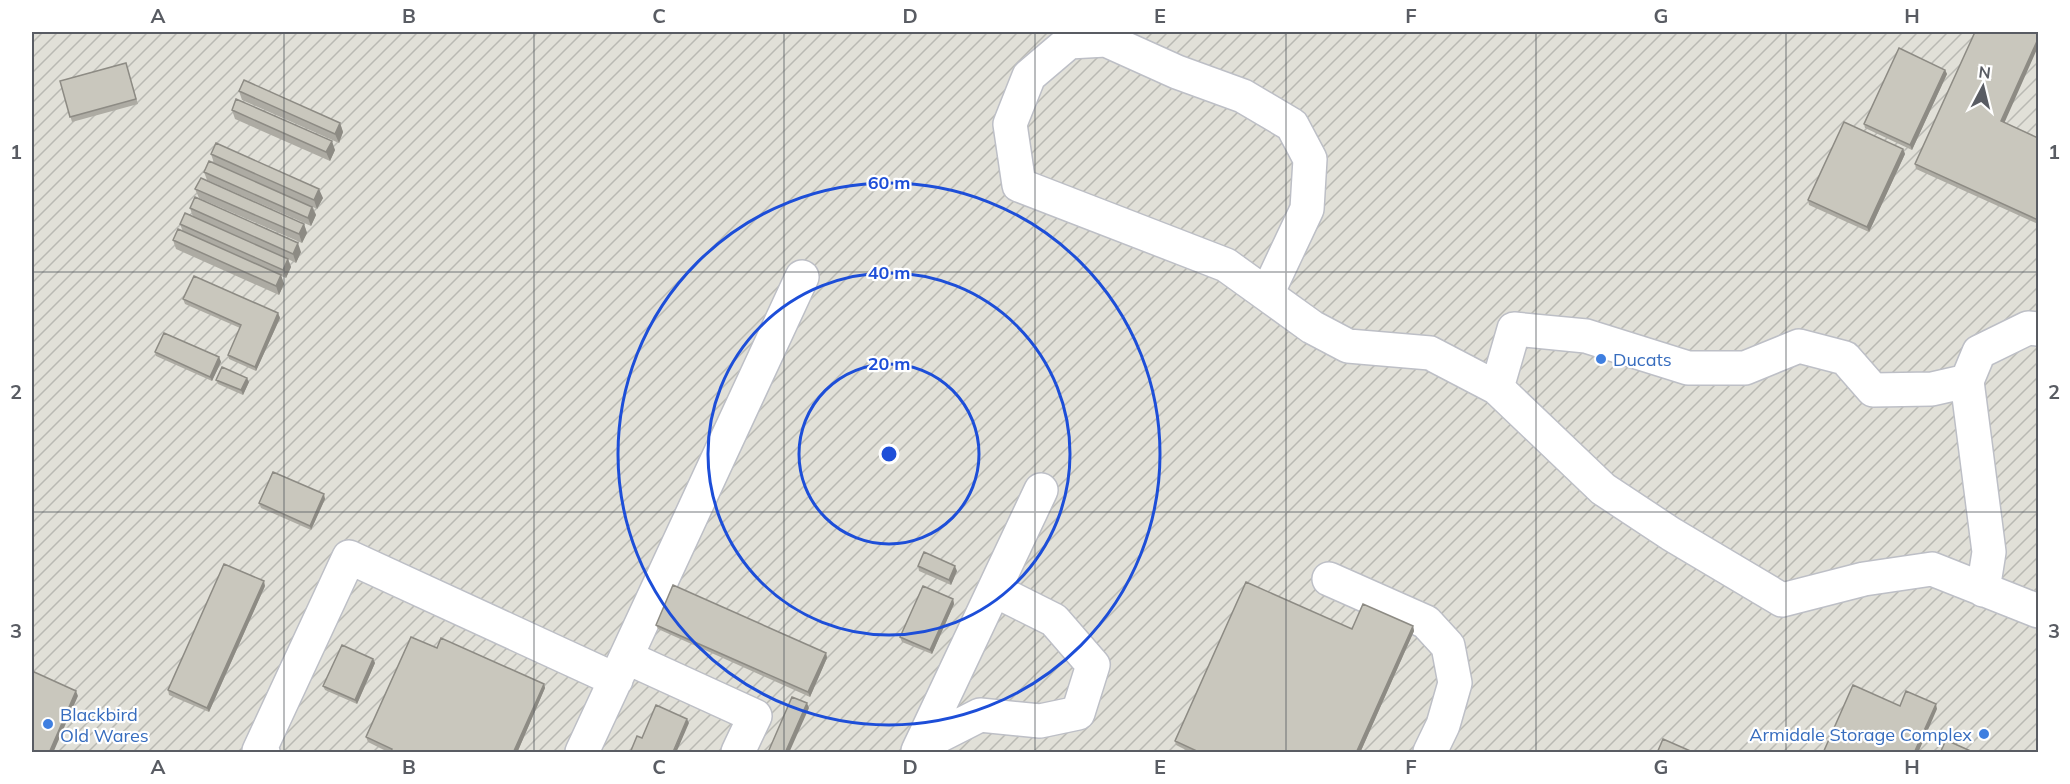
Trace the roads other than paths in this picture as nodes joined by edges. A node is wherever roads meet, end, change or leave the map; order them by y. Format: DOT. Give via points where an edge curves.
graph roads {
  1 [pos="802,277"];
  2 [pos="1268,294"];
  3 [pos="2038,329"];
  4 [pos="1967,381"];
  5 [pos="1497,388"];
  6 [pos="1041,490"];
  7 [pos="1329,579"];
  8 [pos="994,590"];
  9 [pos="1983,590"];
  10 [pos="2038,611"];
  11 [pos="621,668"];
  12 [pos="919,749"];
  13 [pos="262,753"];
  14 [pos="582,753"];
  15 [pos="738,753"];
  16 [pos="1430,753"];
  1 -- 11 [label="lane"];
  2 -- 2 [label="lane" via="1227,265 1019,185 1010,124 1029,76 1069,42 1106,40 1243,96 1292,125 1310,159 1307,209"];
  2 -- 5 [label="lane" via="1312,327 1348,346 1430,353"];
  3 -- 4 [label="lane" via="2028,328 1978,352"];
  4 -- 5 [label="lane" via="1932,389 1874,390 1845,358 1799,346 1746,368 1688,368 1586,336 1514,329"];
  4 -- 9 [label="lane" via="1989,552"];
  5 -- 9 [label="lane" via="1603,489 1782,600 1864,579 1932,569"];
  6 -- 8 [label="lane"];
  7 -- 16 [label="lane" via="1426,622 1448,646 1455,683"];
  8 -- 12 [label="lane"];
  8 -- 12 [label="lane" via="1054,620 1093,665 1078,713 1040,721 980,715"];
  9 -- 10 [label="lane"];
  11 -- 13 [label="lane" via="349,557 259,751"];
  11 -- 14 [label="lane"];
  11 -- 15 [label="lane" via="755,716"];
}
